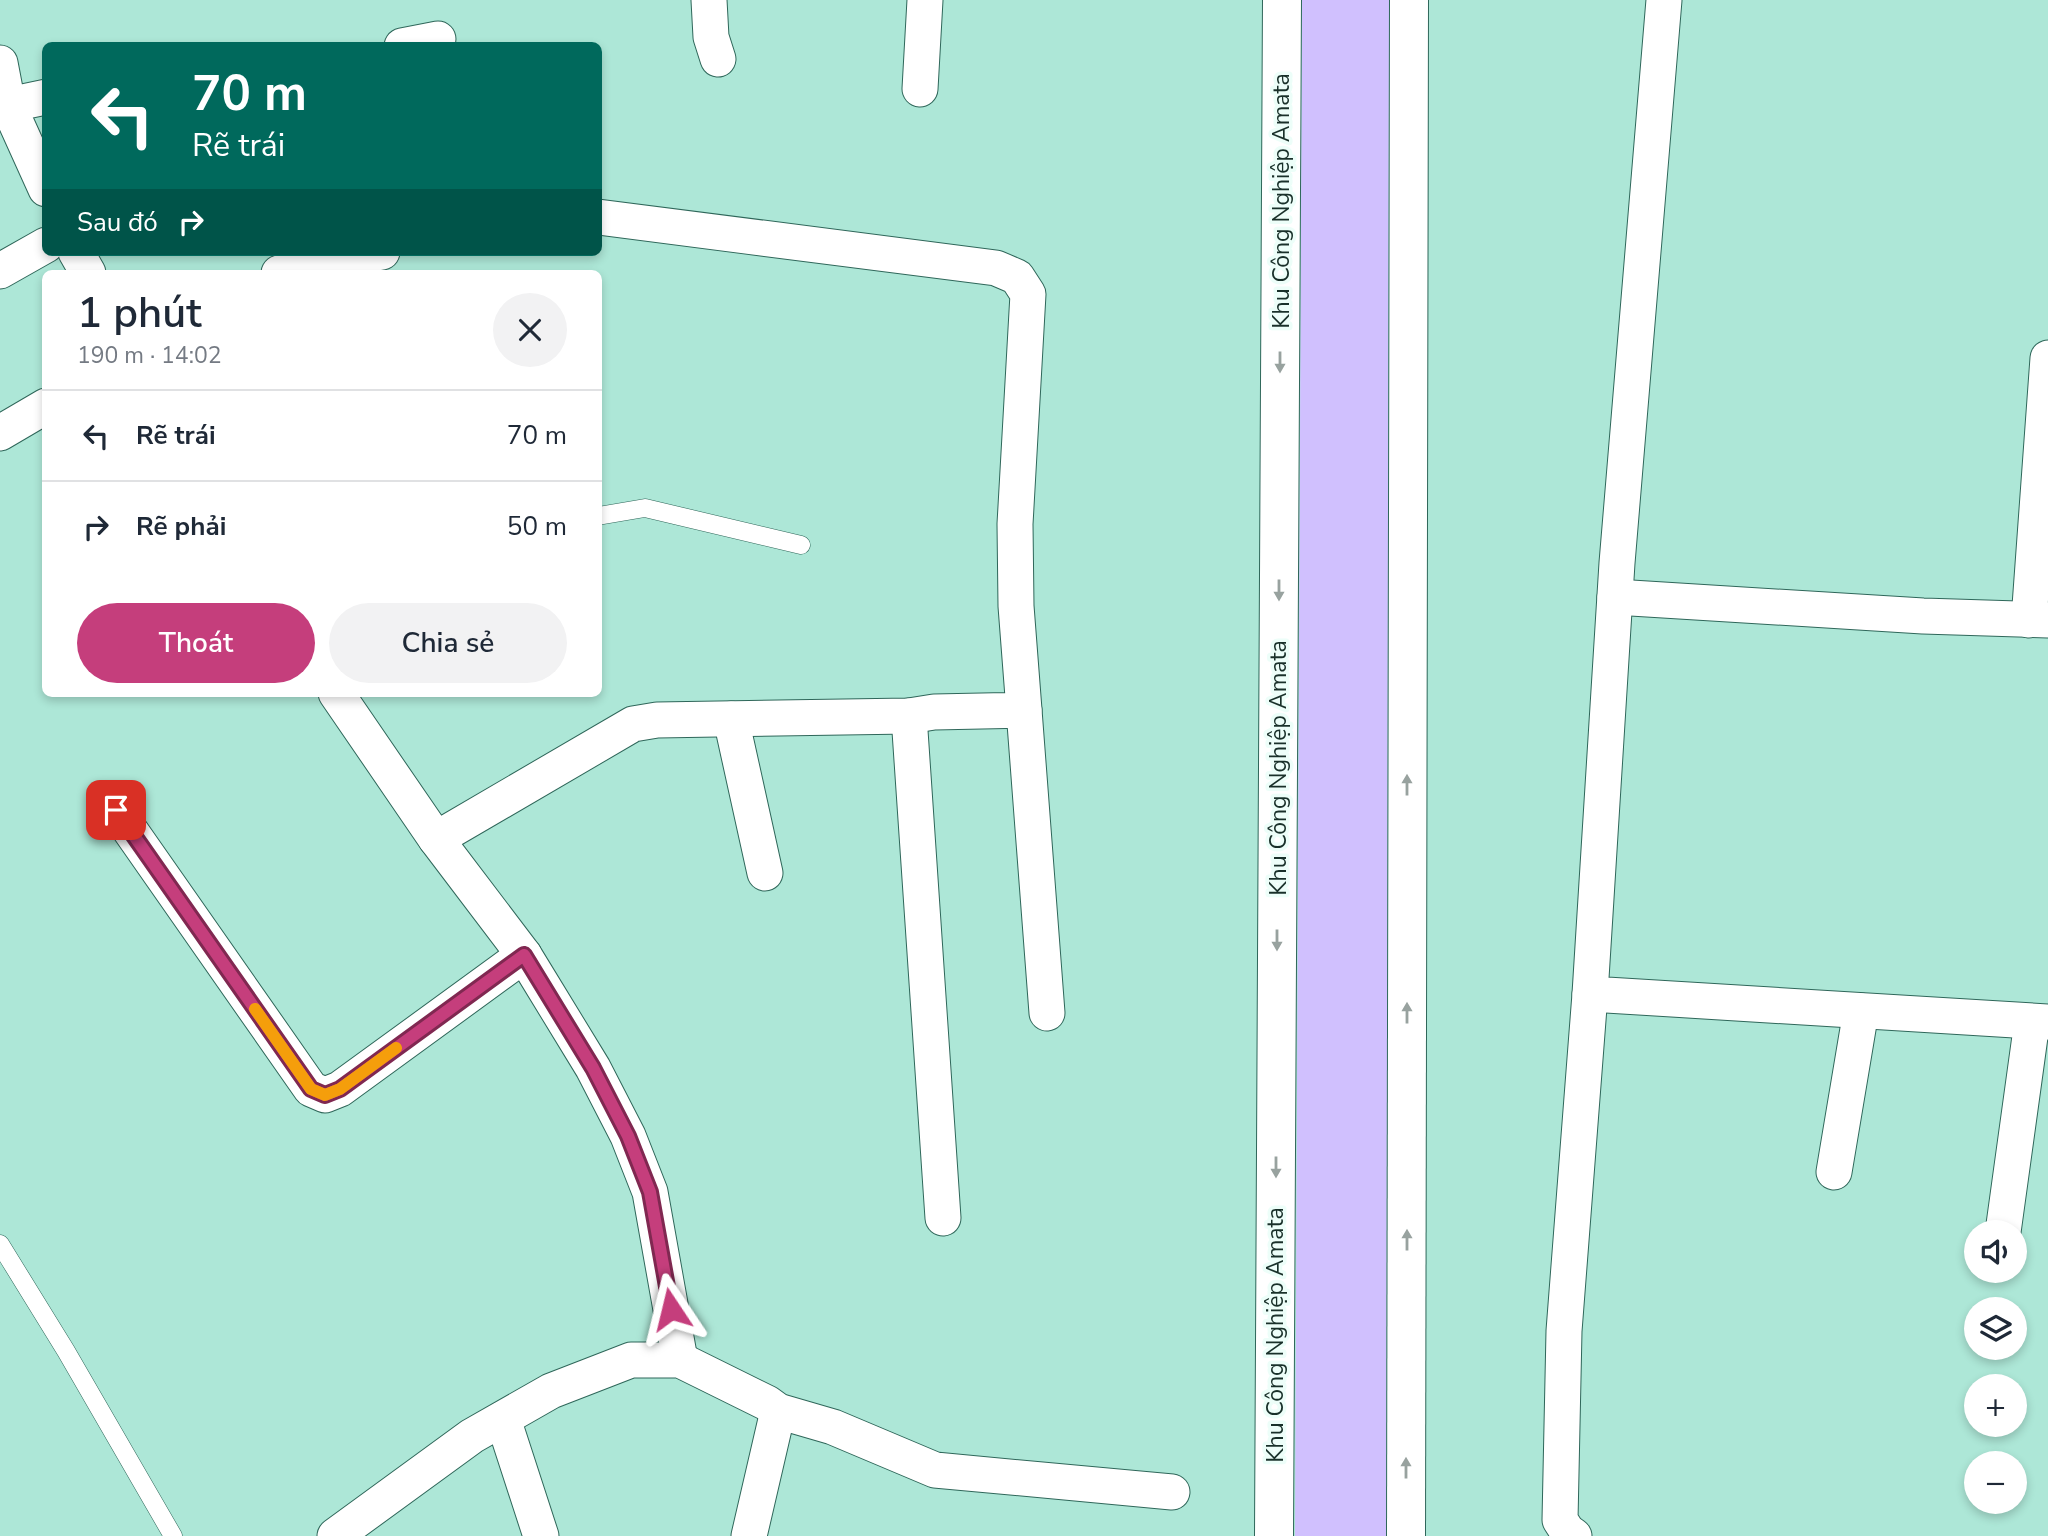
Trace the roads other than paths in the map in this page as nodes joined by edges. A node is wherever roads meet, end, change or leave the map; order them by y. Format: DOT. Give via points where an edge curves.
graph roads {
  1 [pos="709,0"];
  2 [pos="925,0"];
  3 [pos="1282,0"];
  4 [pos="1409,0"];
  5 [pos="1664,0"];
  6 [pos="438,39"];
  7 [pos="423,42"];
  8 [pos="718,59"];
  9 [pos="0,62"];
  10 [pos="920,89"];
  11 [pos="42,98"];
  12 [pos="8,105"];
  13 [pos="42,180"];
  14 [pos="602,217"];
  15 [pos="42,247"];
  16 [pos="360,256"];
  17 [pos="289,270"];
  18 [pos="0,271"];
  19 [pos="2048,358"];
  20 [pos="42,408"];
  21 [pos="0,433"];
  22 [pos="602,515"];
  23 [pos="801,545"];
  24 [pos="1615,597"];
  25 [pos="2039,620"];
  26 [pos="339,697"];
  27 [pos="1024,710"];
  28 [pos="909,716"];
  29 [pos="731,719"];
  30 [pos="116,810"];
  31 [pos="436,839"];
  32 [pos="765,873"];
  33 [pos="524,955"];
  34 [pos="1590,994"];
  35 [pos="1861,1011"];
  36 [pos="1047,1013"];
  37 [pos="2040,1022"];
  38 [pos="1834,1172"];
  39 [pos="943,1218"];
  40 [pos="2005,1220"];
  41 [pos="0,1244"];
  42 [pos="680,1360"];
  43 [pos="778,1411"];
  44 [pos="503,1419"];
  45 [pos="1172,1492"];
  46 [pos="173,1536"];
  47 [pos="335,1536"];
  48 [pos="541,1536"];
  49 [pos="749,1536"];
  50 [pos="1275,1536"];
  51 [pos="1406,1536"];
  52 [pos="1574,1536"];
  1 -- 8 [label="street" via="711,37"];
  2 -- 10 [label="street"];
  3 -- 50 [label="street, Khu Công Nghiệp Amata, one-way"];
  51 -- 4 [label="street, one-way"];
  5 -- 24 [label="street"];
  6 -- 7 [label="street"];
  9 -- 12 [label="street"];
  11 -- 12 [label="street"];
  12 -- 13 [label="street"];
  14 -- 27 [label="street" via="996,268 1017,277 1028,294 1015,524"];
  15 -- 18 [label="street"];
  16 -- 17 [label="street"];
  19 -- 25 [label="street"];
  20 -- 21 [label="street"];
  22 -- 23 [label="lane" via="645,508"];
  24 -- 25 [label="street"];
  24 -- 34 [label="street"];
  26 -- 31 [label="street"];
  27 -- 28 [label="street"];
  27 -- 36 [label="street"];
  28 -- 29 [label="street"];
  28 -- 39 [label="street"];
  29 -- 31 [label="street" via="633,724"];
  29 -- 32 [label="street"];
  30 -- 33 [label="street" via="311,1089 325,1095 340,1089"];
  31 -- 33 [label="street"];
  33 -- 42 [label="street" via="593,1068 650,1192"];
  34 -- 35 [label="street"];
  34 -- 52 [label="street" via="1564,1331 1560,1520"];
  35 -- 37 [label="street"];
  35 -- 38 [label="street"];
  37 -- 40 [label="street"];
  41 -- 46 [label="lane"];
  42 -- 43 [label="street"];
  42 -- 44 [label="street" via="631,1360 551,1391"];
  43 -- 45 [label="street" via="833,1427 935,1471"];
  43 -- 49 [label="street"];
  44 -- 47 [label="street" via="472,1436"];
  44 -- 48 [label="street"];
}
